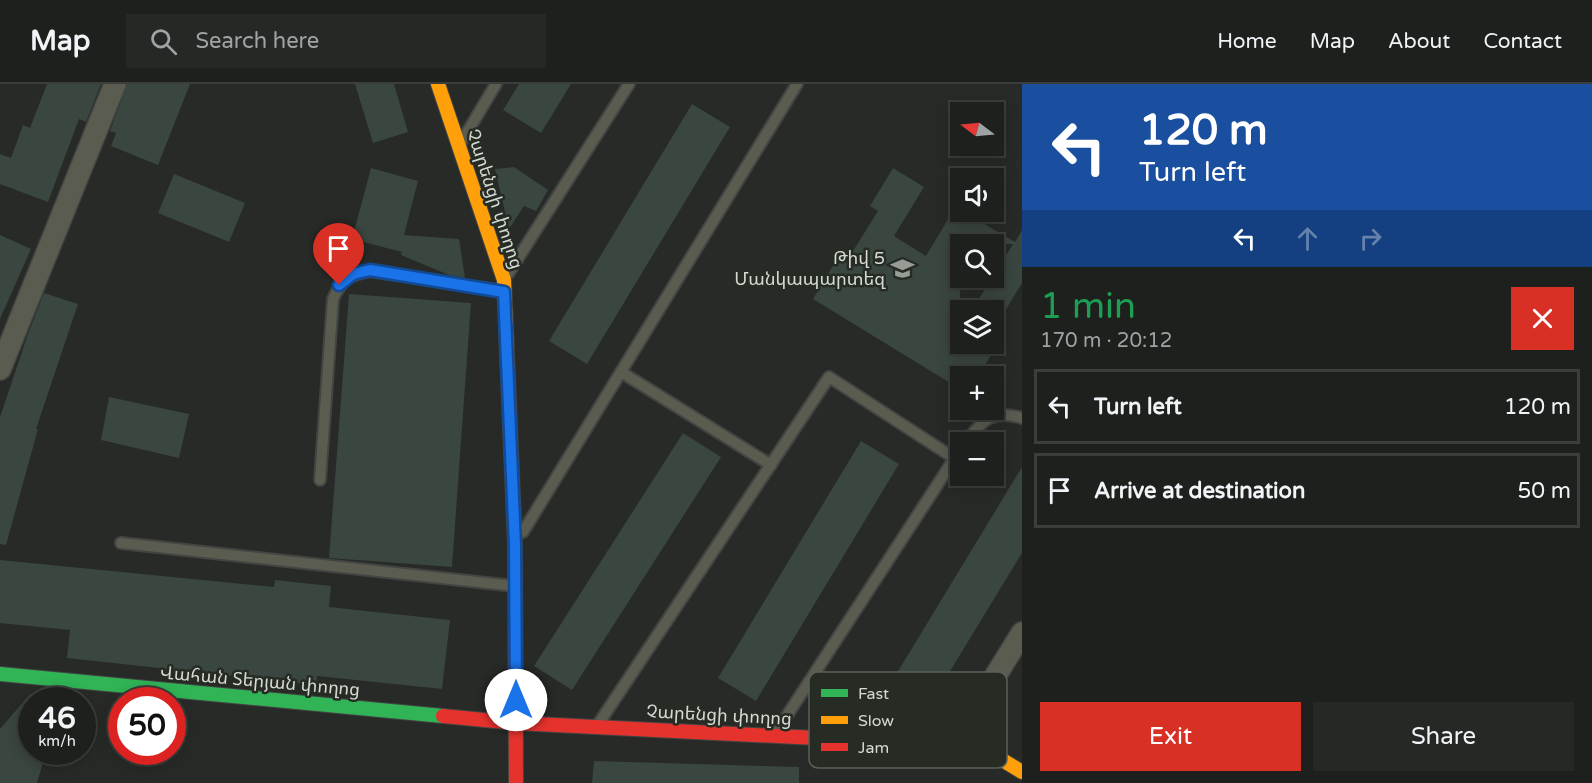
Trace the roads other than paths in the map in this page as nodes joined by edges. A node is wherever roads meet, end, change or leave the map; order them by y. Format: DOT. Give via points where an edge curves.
graph roads {
  1 [pos="115,84"];
  2 [pos="438,84"];
  3 [pos="496,84"];
  4 [pos="628,84"];
  5 [pos="796,84"];
  6 [pos="459,146"];
  7 [pos="504,286"];
  8 [pos="0,369"];
  9 [pos="621,372"];
  10 [pos="1022,418"];
  11 [pos="974,432"];
  12 [pos="950,450"];
  13 [pos="771,465"];
  14 [pos="950,465"];
  15 [pos="320,480"];
  16 [pos="121,543"];
  17 [pos="515,545"];
  18 [pos="515,586"];
  19 [pos="1022,633"];
  20 [pos="815,672"];
  21 [pos="998,672"];
  22 [pos="0,674"];
  23 [pos="809,681"];
  24 [pos="516,723"];
  25 [pos="597,726"];
  26 [pos="773,736"];
  27 [pos="809,738"];
  28 [pos="1007,763"];
  29 [pos="1022,772"];
  30 [pos="516,783"];
  1 -- 8 [label="street"];
  2 -- 6 [label="street, Չարենցի փողոց"];
  3 -- 6 [label="lane"];
  4 -- 7 [label="lane"];
  5 -- 9 [label="lane"];
  6 -- 7 [label="street, Չարենցի փողոց"];
  7 -- 15 [label="lane" via="370,270 353,274 339,285 333,299"];
  7 -- 17 [label="street, Չարենցի փողոց"];
  9 -- 13 [label="lane"];
  9 -- 17 [label="lane"];
  10 -- 11 [label="lane" via="998,414"];
  12 -- 13 [label="lane" via="829,377"];
  13 -- 25 [label="lane"];
  14 -- 20 [label="lane"];
  16 -- 18 [label="lane"];
  17 -- 18 [label="street, Չարենցի փողոց"];
  18 -- 24 [label="street, Չարենցի փողոց"];
  19 -- 21 [label="street"];
  22 -- 24 [label="street, Վահան Տերյան փողոց"];
  23 -- 26 [label="lane"];
  24 -- 25 [label="street, Չարենցի փողոց"];
  24 -- 30 [label="street, Չարենցի փողոց"];
  25 -- 26 [label="street, Չարենցի փողոց"];
  26 -- 27 [label="street, Չարենցի փողոց"];
  28 -- 29 [label="street, Չարենցի փողոց"];
}
